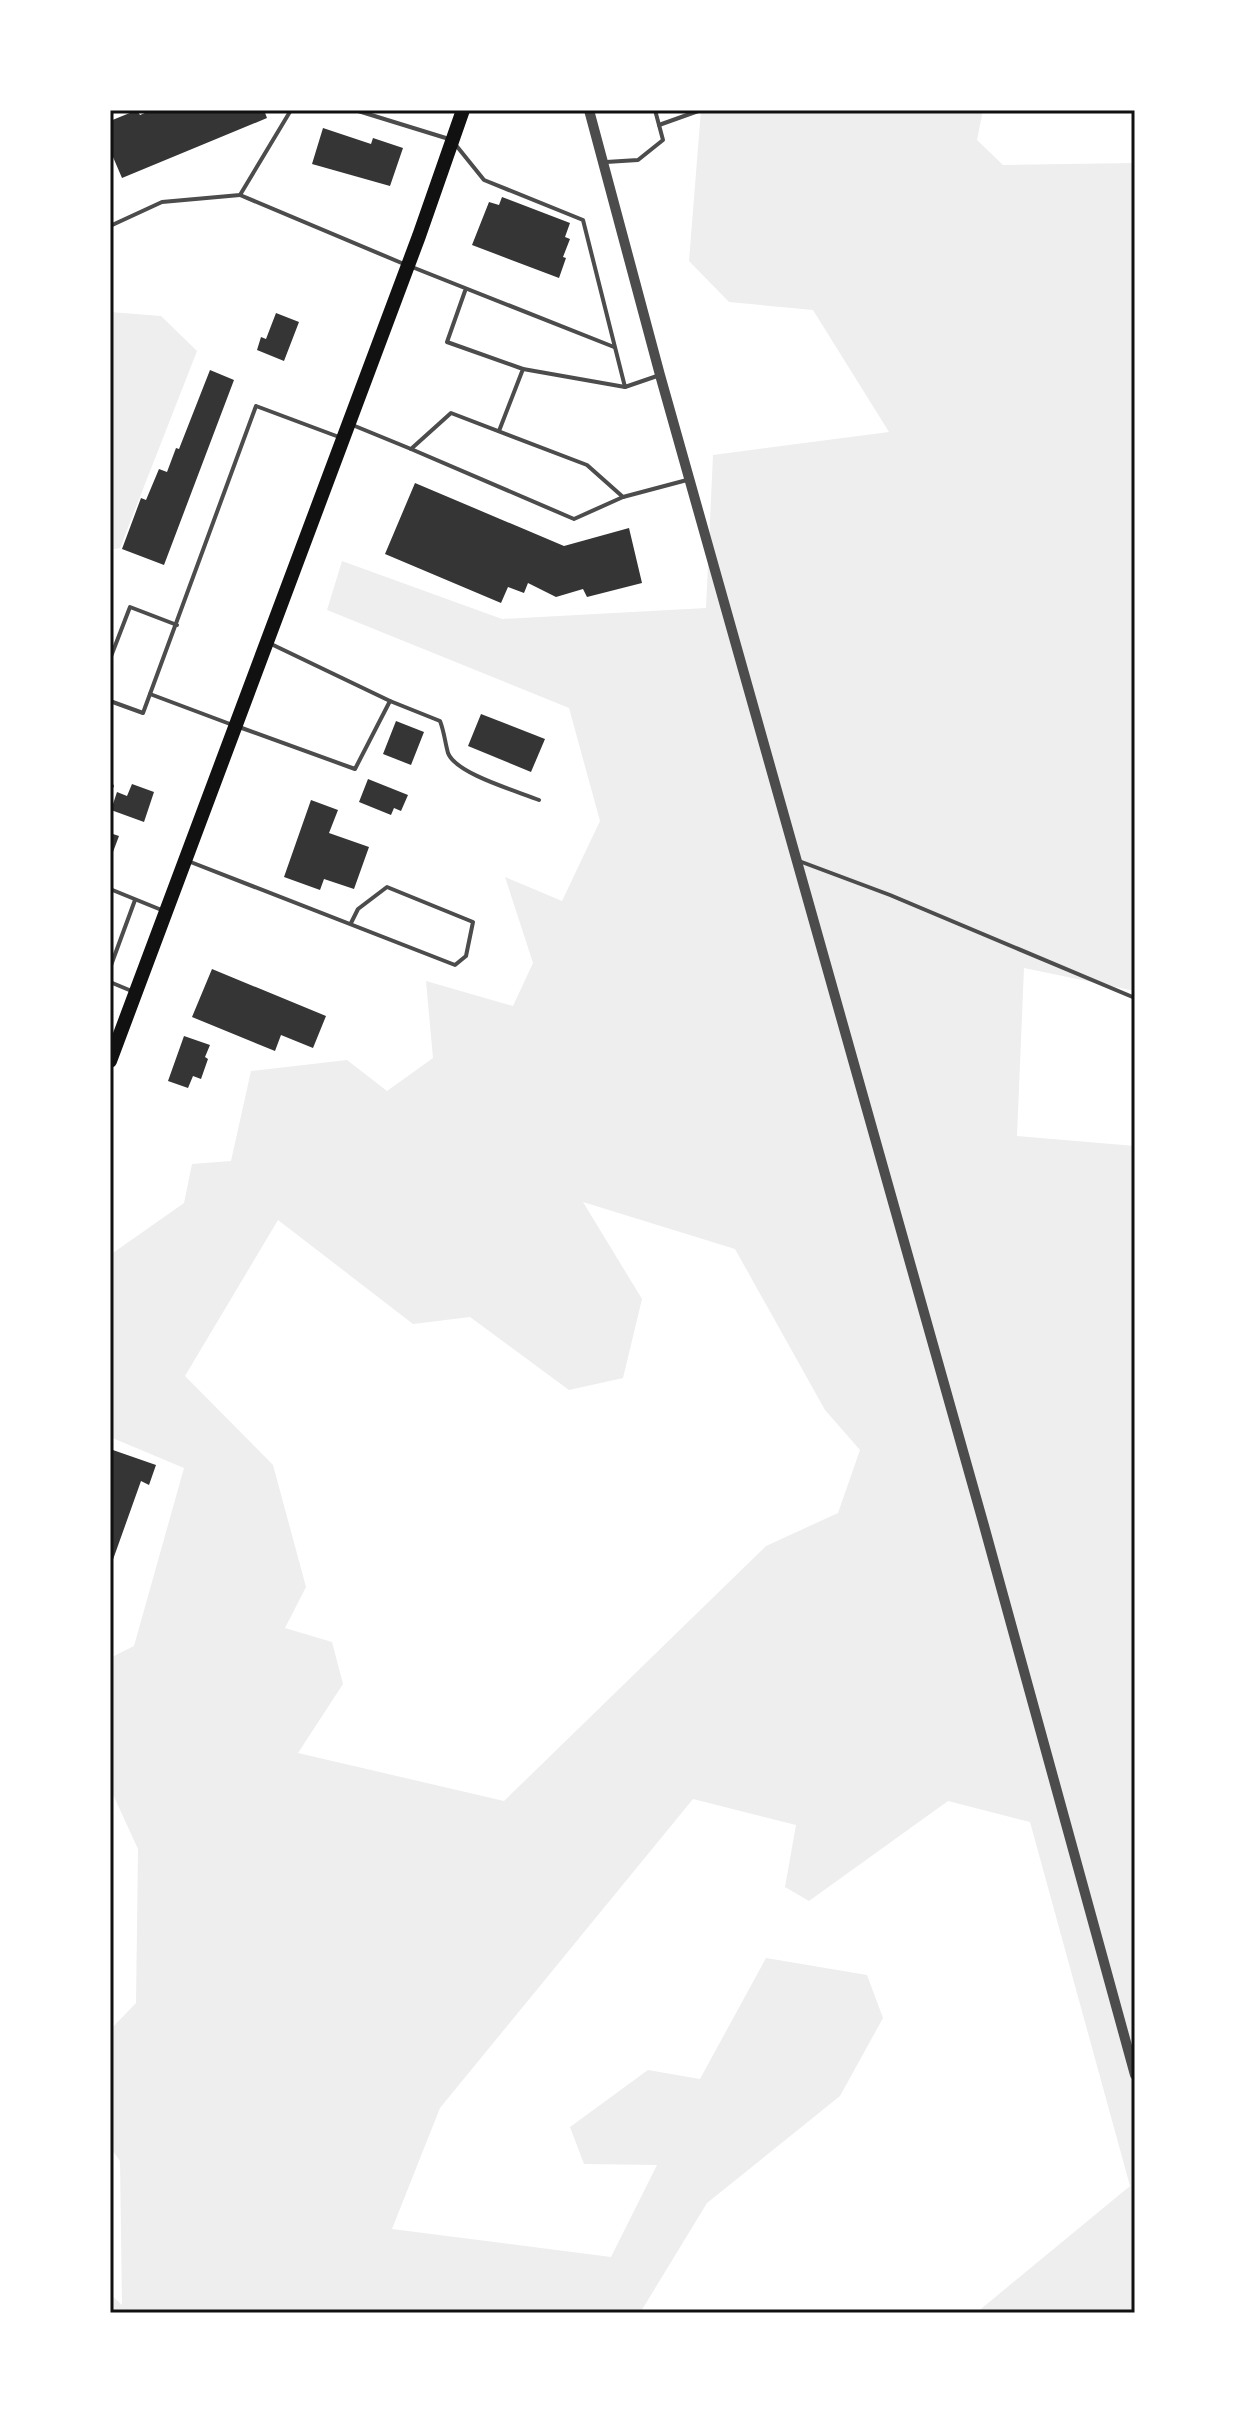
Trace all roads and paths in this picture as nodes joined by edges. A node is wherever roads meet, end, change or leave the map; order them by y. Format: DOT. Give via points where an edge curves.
graph roads {
  1 [pos="291,110"];
  2 [pos="355,110"];
  3 [pos="463,110"];
  4 [pos="589,110"];
  5 [pos="655,110"];
  6 [pos="701,110"];
  7 [pos="659,125"];
  8 [pos="453,140"];
  9 [pos="604,162"];
  10 [pos="240,195"];
  11 [pos="110,226"];
  12 [pos="408,266"];
  13 [pos="465,290"];
  14 [pos="614,347"];
  15 [pos="523,369"];
  16 [pos="660,375"];
  17 [pos="625,387"];
  18 [pos="346,431"];
  19 [pos="499,431"];
  20 [pos="411,449"];
  21 [pos="689,479"];
  22 [pos="623,497"];
  23 [pos="177,625"];
  24 [pos="267,642"];
  25 [pos="110,659"];
  26 [pos="150,694"];
  27 [pos="110,701"];
  28 [pos="390,701"];
  29 [pos="236,726"];
  30 [pos="539,800"];
  31 [pos="186,860"];
  32 [pos="796,860"];
  33 [pos="110,889"];
  34 [pos="135,900"];
  35 [pos="166,912"];
  36 [pos="351,923"];
  37 [pos="110,968"];
  38 [pos="110,982"];
  39 [pos="136,993"];
  40 [pos="1135,998"];
  41 [pos="110,1061"];
  42 [pos="1135,2075"];
  1 -- 10 [label="lane"];
  2 -- 8 [label="lane"];
  3 -- 8 [label="main road"];
  4 -- 9 [label="street"];
  5 -- 7 [label="lane"];
  6 -- 7 [label="lane"];
  7 -- 9 [label="lane" via="663,140 638,160"];
  8 -- 12 [label="main road"];
  8 -- 14 [label="lane" via="484,180 583,220"];
  9 -- 16 [label="street"];
  10 -- 11 [label="lane" via="162,202"];
  10 -- 12 [label="lane"];
  12 -- 13 [label="lane"];
  12 -- 18 [label="main road"];
  13 -- 14 [label="lane"];
  13 -- 15 [label="lane" via="447,342"];
  14 -- 17 [label="lane"];
  15 -- 17 [label="lane"];
  15 -- 19 [label="lane"];
  16 -- 17 [label="lane"];
  16 -- 21 [label="street"];
  18 -- 20 [label="lane"];
  18 -- 23 [label="lane" via="256,406"];
  18 -- 24 [label="main road"];
  19 -- 20 [label="lane" via="451,413"];
  19 -- 22 [label="lane" via="587,465"];
  20 -- 22 [label="lane" via="574,519"];
  21 -- 22 [label="lane"];
  21 -- 32 [label="street"];
  23 -- 25 [label="lane" via="130,607"];
  23 -- 26 [label="lane"];
  24 -- 28 [label="lane"];
  24 -- 29 [label="main road"];
  26 -- 27 [label="lane" via="143,713"];
  26 -- 29 [label="lane"];
  28 -- 29 [label="lane" via="355,769"];
  28 -- 30 [label="lane" via="440,721 455,763"];
  29 -- 31 [label="main road"];
  31 -- 35 [label="main road"];
  31 -- 36 [label="lane"];
  32 -- 40 [label="lane"];
  32 -- 42 [label="street"];
  33 -- 34 [label="lane"];
  34 -- 35 [label="lane"];
  34 -- 37 [label="lane"];
  35 -- 39 [label="main road"];
  36 -- 36 [label="lane" via="455,965 466,956 473,922 387,887 358,909"];
  38 -- 39 [label="lane"];
  39 -- 41 [label="main road"];
}
